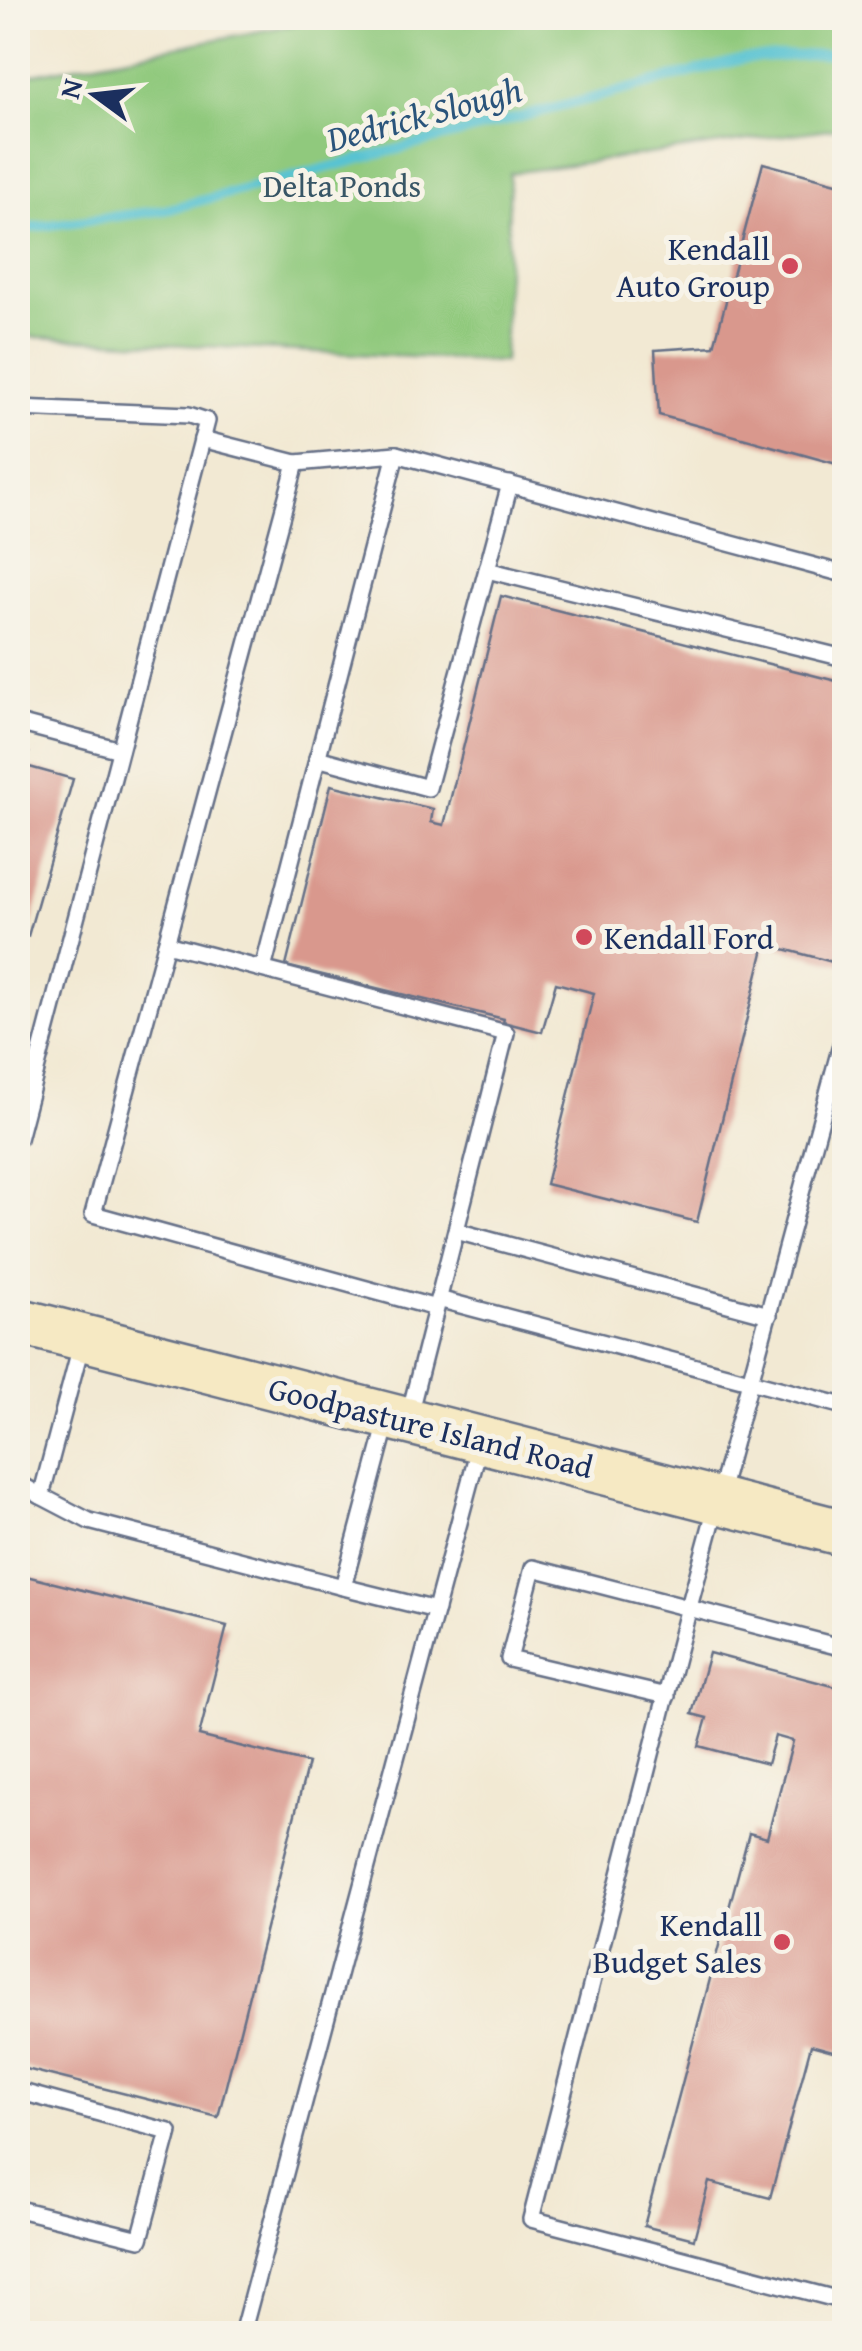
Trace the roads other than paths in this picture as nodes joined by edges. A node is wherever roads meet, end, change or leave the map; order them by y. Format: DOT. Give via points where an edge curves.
graph roads {
  1 [pos="18,408"];
  2 [pos="202,439"];
  3 [pos="396,454"];
  4 [pos="296,462"];
  5 [pos="510,484"];
  6 [pos="487,570"];
  7 [pos="844,574"];
  8 [pos="844,658"];
  9 [pos="18,723"];
  10 [pos="120,750"];
  11 [pos="317,758"];
  12 [pos="166,944"];
  13 [pos="264,969"];
  14 [pos="844,1034"];
  15 [pos="18,1139"];
  16 [pos="456,1231"];
  17 [pos="437,1303"];
  18 [pos="769,1315"];
  19 [pos="18,1321"];
  20 [pos="83,1338"];
  21 [pos="752,1380"];
  22 [pos="844,1406"];
  23 [pos="398,1419"];
  24 [pos="481,1441"];
  25 [pos="18,1483"];
  26 [pos="40,1496"];
  27 [pos="720,1501"];
  28 [pos="844,1533"];
  29 [pos="343,1587"];
  30 [pos="689,1607"];
  31 [pos="436,1610"];
  32 [pos="844,1648"];
  33 [pos="667,1696"];
  34 [pos="18,2091"];
  35 [pos="18,2210"];
  36 [pos="844,2301"];
  37 [pos="18,2325"];
  38 [pos="47,2334"];
  39 [pos="242,2334"];
  1 -- 2 [label="lane" via="189,415 207,420"];
  2 -- 4 [label="lane"];
  2 -- 10 [label="lane"];
  3 -- 4 [label="lane"];
  3 -- 5 [label="lane"];
  3 -- 11 [label="lane"];
  4 -- 12 [label="lane"];
  5 -- 6 [label="lane"];
  5 -- 7 [label="lane"];
  6 -- 8 [label="lane"];
  6 -- 11 [label="lane" via="428,788"];
  9 -- 10 [label="lane"];
  10 -- 15 [label="lane"];
  11 -- 13 [label="lane"];
  12 -- 13 [label="lane"];
  12 -- 17 [label="lane" via="92,1214"];
  13 -- 16 [label="lane" via="506,1032"];
  14 -- 18 [label="lane"];
  16 -- 17 [label="lane"];
  16 -- 18 [label="lane"];
  17 -- 21 [label="lane"];
  17 -- 23 [label="lane"];
  18 -- 21 [label="lane"];
  19 -- 20 [label="main road, Goodpasture Island Road"];
  20 -- 23 [label="main road, Goodpasture Island Road"];
  20 -- 26 [label="lane"];
  21 -- 22 [label="lane"];
  21 -- 27 [label="lane"];
  23 -- 24 [label="main road, Goodpasture Island Road"];
  23 -- 29 [label="lane"];
  24 -- 27 [label="main road, Goodpasture Island Road"];
  24 -- 31 [label="lane"];
  25 -- 26 [label="lane"];
  26 -- 29 [label="lane" via="89,1521"];
  27 -- 28 [label="main road, Goodpasture Island Road"];
  27 -- 30 [label="lane"];
  29 -- 31 [label="lane"];
  30 -- 32 [label="lane"];
  30 -- 33 [label="lane"];
  30 -- 33 [label="lane" via="534,1568 509,1659"];
  31 -- 39 [label="lane"];
  33 -- 36 [label="lane" via="531,2219"];
  34 -- 35 [label="lane" via="169,2132 140,2239"];
  37 -- 38 [label="lane"];
}
